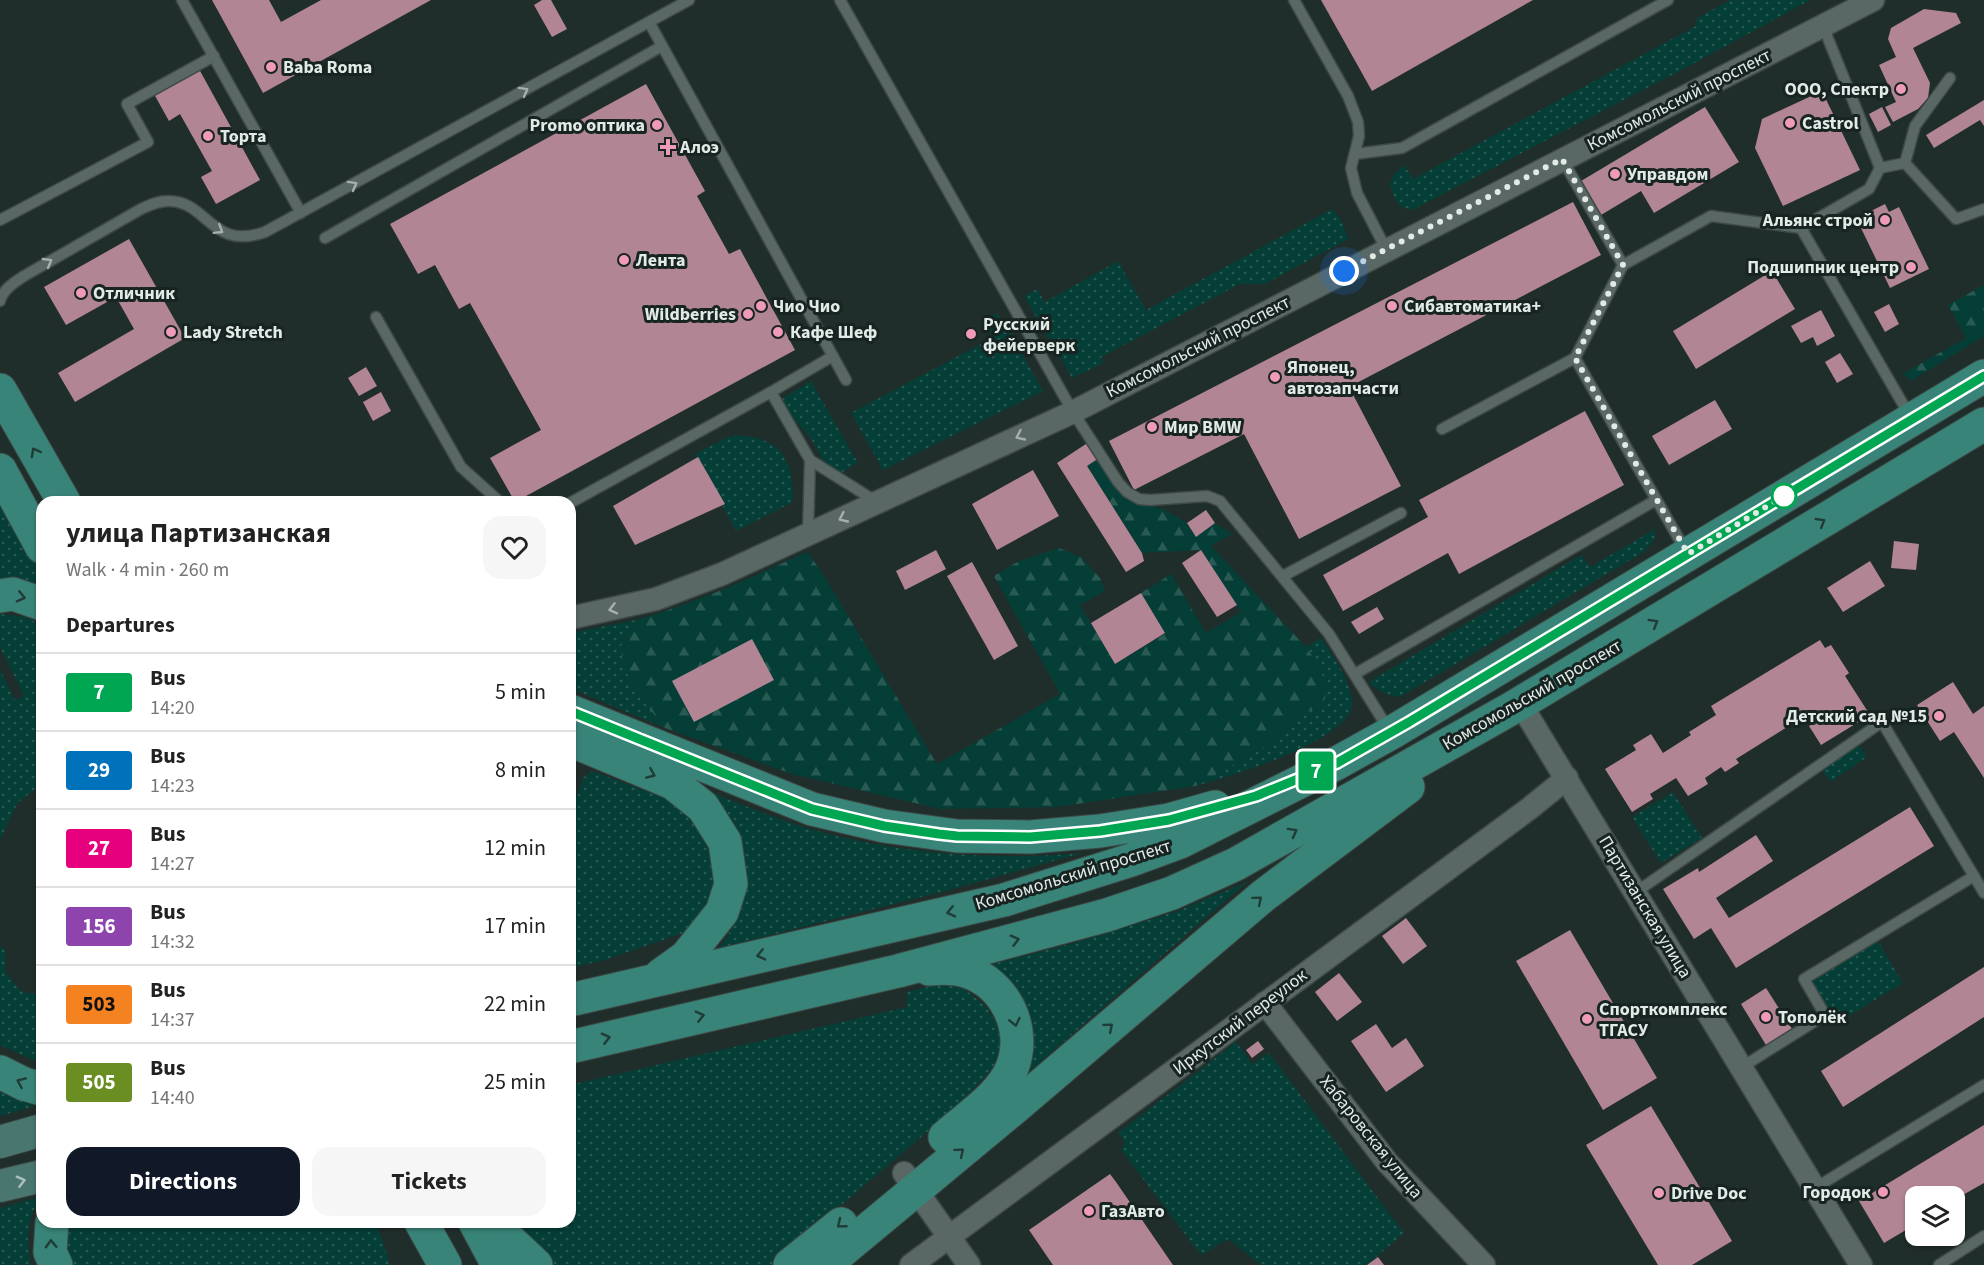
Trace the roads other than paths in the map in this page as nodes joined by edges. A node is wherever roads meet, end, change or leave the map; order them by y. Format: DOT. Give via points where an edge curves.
graph roads {
  1 [pos="182,0"];
  2 [pos="689,0"];
  3 [pos="840,0"];
  4 [pos="1294,0"];
  5 [pos="1668,0"];
  6 [pos="1863,2"];
  7 [pos="648,22"];
  8 [pos="1823,26"];
  9 [pos="662,46"];
  10 [pos="214,56"];
  11 [pos="1950,78"];
  12 [pos="1355,154"];
  13 [pos="1562,159"];
  14 [pos="1905,163"];
  15 [pos="1880,168"];
  16 [pos="1984,209"];
  17 [pos="301,213"];
  18 [pos="0,220"];
  19 [pos="1801,228"];
  20 [pos="325,238"];
  21 [pos="1386,249"];
  22 [pos="1623,265"];
  23 [pos="0,301"];
  24 [pos="376,317"];
  25 [pos="833,356"];
  26 [pos="1575,358"];
  27 [pos="1984,376"];
  28 [pos="846,380"];
  29 [pos="0,390"];
  30 [pos="771,392"];
  31 [pos="1073,412"];
  32 [pos="1912,420"];
  33 [pos="1984,424"];
  34 [pos="1442,429"];
  35 [pos="810,460"];
  36 [pos="0,470"];
  37 [pos="61,496"];
  38 [pos="494,496"];
  39 [pos="576,500"];
  40 [pos="1656,500"];
  41 [pos="878,502"];
  42 [pos="1401,513"];
  43 [pos="808,535"];
  44 [pos="36,536"];
  45 [pos="1688,554"];
  46 [pos="1283,576"];
  47 [pos="0,596"];
  48 [pos="36,602"];
  49 [pos="576,617"];
  50 [pos="1355,674"];
  51 [pos="1517,705"];
  52 [pos="576,713"];
  53 [pos="1391,733"];
  54 [pos="576,743"];
  55 [pos="1337,763"];
  56 [pos="1567,778"];
  57 [pos="1974,876"];
  58 [pos="1636,892"];
  59 [pos="1984,893"];
  60 [pos="898,971"];
  61 [pos="655,980"];
  62 [pos="576,999"];
  63 [pos="1265,1003"];
  64 [pos="576,1046"];
  65 [pos="1742,1067"];
  66 [pos="0,1072"];
  67 [pos="1984,1085"];
  68 [pos="36,1087"];
  69 [pos="36,1132"];
  70 [pos="0,1142"];
  71 [pos="36,1177"];
  72 [pos="909,1181"];
  73 [pos="0,1186"];
  74 [pos="1815,1188"];
  75 [pos="52,1228"];
  76 [pos="413,1228"];
  77 [pos="424,1228"];
  78 [pos="478,1228"];
  79 [pos="496,1228"];
  80 [pos="1984,1236"];
  81 [pos="949,1238"];
  82 [pos="56,1265"];
  83 [pos="419,1265"];
  84 [pos="445,1265"];
  85 [pos="498,1265"];
  86 [pos="536,1265"];
  87 [pos="790,1265"];
  88 [pos="825,1265"];
  89 [pos="911,1265"];
  90 [pos="969,1265"];
  91 [pos="1484,1265"];
  92 [pos="1861,1265"];
  93 [pos="1939,1265"];
  1 -- 10 [label="lane"];
  2 -- 7 [label="lane"];
  3 -- 31 [label="lane"];
  4 -- 12 [label="lane" via="1355,113 1359,136"];
  5 -- 12 [label="lane" via="1402,148"];
  6 -- 8 [label="street, Комсомольский проспект"];
  7 -- 9 [label="lane"];
  17 -- 7 [label="lane, one-way"];
  8 -- 13 [label="street, Комсомольский проспект"];
  8 -- 15 [label="lane"];
  9 -- 20 [label="lane"];
  9 -- 25 [label="lane"];
  10 -- 17 [label="lane"];
  10 -- 18 [label="lane" via="127,104 148,142"];
  11 -- 14 [label="lane" via="1915,126"];
  12 -- 21 [label="lane" via="1351,168 1357,193"];
  13 -- 21 [label="street, Комсомольский проспект"];
  13 -- 22 [label="lane"];
  14 -- 15 [label="lane"];
  14 -- 16 [label="lane" via="1956,219"];
  15 -- 19 [label="lane" via="1869,189"];
  23 -- 17 [label="lane, one-way" via="9,286 24,276 158,202 182,204 226,235 239,238 265,232"];
  19 -- 22 [label="lane" via="1711,216"];
  19 -- 32 [label="lane"];
  21 -- 31 [label="street, Комсомольский проспект"];
  22 -- 26 [label="lane"];
  24 -- 38 [label="lane" via="461,466"];
  25 -- 28 [label="lane"];
  25 -- 30 [label="lane"];
  26 -- 34 [label="lane"];
  26 -- 40 [label="lane"];
  27 -- 32 [label="main road, Комсомольский проспект"];
  37 -- 29 [label="main road, one-way"];
  30 -- 35 [label="lane"];
  30 -- 39 [label="lane"];
  31 -- 41 [label="street, Комсомольский проспект, one-way"];
  31 -- 46 [label="lane" via="1127,492 1139,499 1207,496 1220,501"];
  32 -- 45 [label="main road, Комсомольский проспект"];
  51 -- 33 [label="main road, Комсомольский проспект, one-way"];
  35 -- 41 [label="lane"];
  35 -- 43 [label="lane"];
  36 -- 44 [label="main road"];
  40 -- 45 [label="lane"];
  40 -- 50 [label="lane"];
  41 -- 43 [label="street, Комсомольский проспект, one-way"];
  42 -- 46 [label="lane"];
  43 -- 49 [label="street, Комсомольский проспект, one-way" via="656,599"];
  45 -- 53 [label="main road, Комсомольский проспект"];
  46 -- 50 [label="lane"];
  47 -- 48 [label="main road, one-way" via="13,594"];
  50 -- 53 [label="lane"];
  51 -- 56 [label="street, Партизанская улица"];
  60 -- 51 [label="main road, Комсомольский проспект, one-way" via="1107,915 1172,893 1236,864"];
  72 -- 51 [label="main road, one-way" via="1263,896"];
  52 -- 55 [label="main road" via="812,809 884,826 957,836 1030,837 1169,820 1256,796"];
  53 -- 55 [label="main road, Комсомольский проспект"];
  54 -- 61 [label="main road, one-way" via="673,783 703,807 725,842 731,884 722,912 686,957"];
  55 -- 61 [label="main road, Комсомольский проспект, one-way" via="1180,842 1131,860 1004,900"];
  56 -- 58 [label="street, Партизанская улица"];
  56 -- 63 [label="street, Иркутский переулок"];
  57 -- 58 [label="lane" via="1882,722"];
  57 -- 59 [label="lane"];
  57 -- 65 [label="lane" via="1804,979 1825,1015"];
  58 -- 65 [label="street, Партизанская улица"];
  64 -- 60 [label="main road, Комсомольский проспект, one-way"];
  60 -- 72 [label="main road, one-way" via="943,968 966,971 984,980 1001,994 1012,1012 1018,1039 1012,1068 997,1091"];
  61 -- 62 [label="main road, Комсомольский проспект"];
  63 -- 81 [label="street, Иркутский переулок"];
  63 -- 91 [label="street, Хабаровская улица" via="1387,1162"];
  65 -- 74 [label="street, Партизанская улица"];
  68 -- 66 [label="main road, one-way"];
  67 -- 74 [label="lane"];
  69 -- 70 [label="main road"];
  73 -- 71 [label="main road, one-way"];
  72 -- 81 [label="street"];
  72 -- 87 [label="main road, one-way"];
  72 -- 88 [label="main road"];
  74 -- 92 [label="street, Партизанская улица"];
  82 -- 75 [label="main road, one-way" via="50,1252"];
  76 -- 83 [label="main road"];
  77 -- 84 [label="main road"];
  78 -- 85 [label="main road"];
  79 -- 86 [label="main road"];
  80 -- 93 [label="lane"];
  81 -- 89 [label="street, Иркутский переулок"];
  81 -- 90 [label="street"];
}
